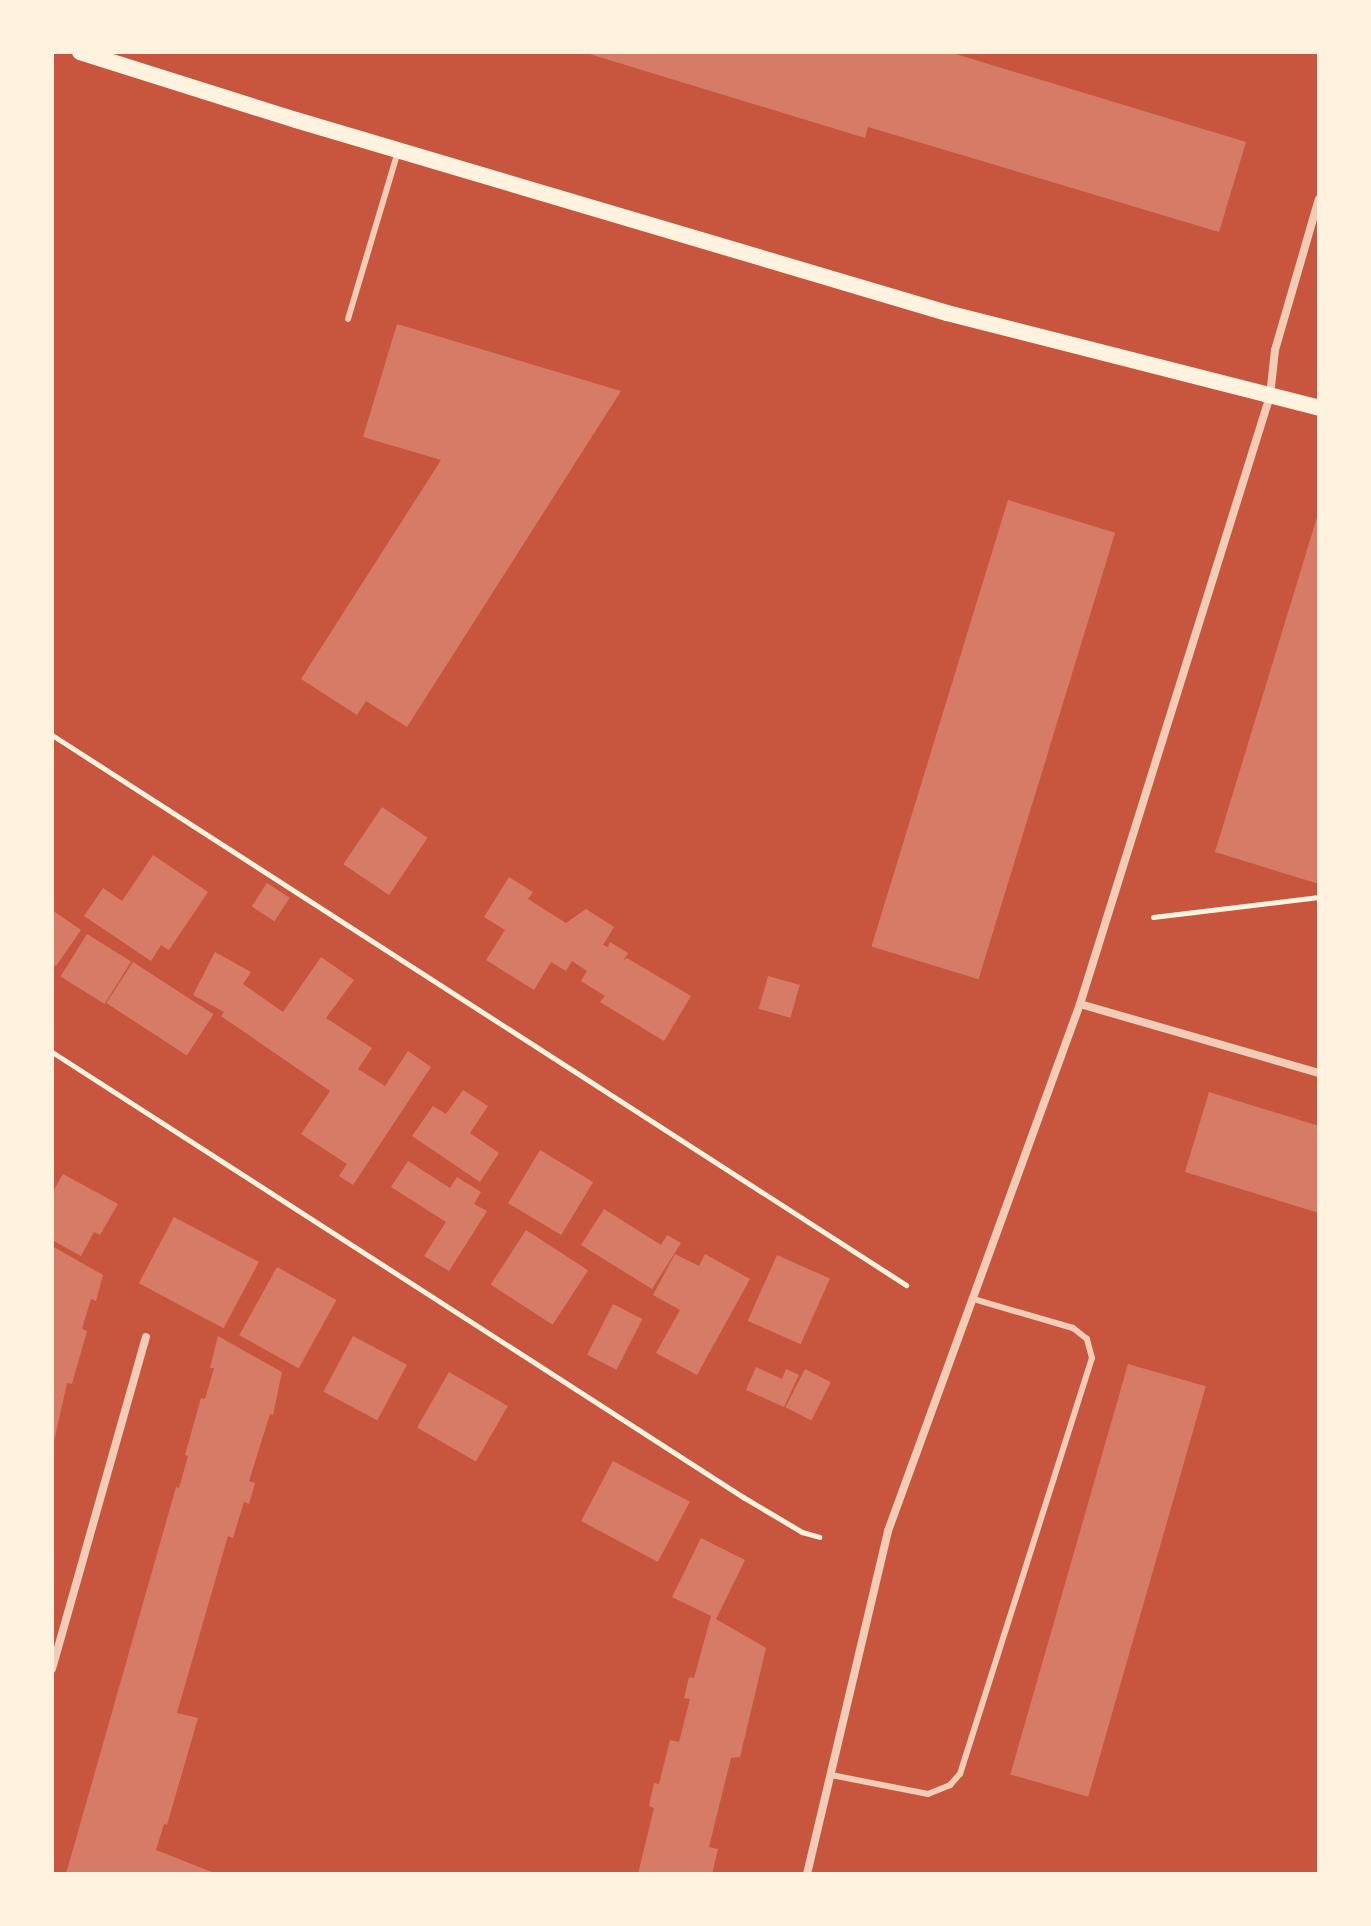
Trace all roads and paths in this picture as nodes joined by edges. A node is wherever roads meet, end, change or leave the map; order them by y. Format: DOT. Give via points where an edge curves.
graph roads {
  1 [pos="80,52"];
  2 [pos="398,151"];
  3 [pos="1319,199"];
  4 [pos="348,319"];
  5 [pos="1270,396"];
  6 [pos="1319,408"];
  7 [pos="52,735"];
  8 [pos="1319,897"];
  9 [pos="1153,917"];
  10 [pos="1080,1004"];
  11 [pos="52,1052"];
  12 [pos="1319,1073"];
  13 [pos="906,1285"];
  14 [pos="973,1299"];
  15 [pos="146,1337"];
  16 [pos="819,1537"];
  17 [pos="52,1669"];
  18 [pos="831,1775"];
  19 [pos="807,1874"];
  1 -- 2 [label="main road"];
  2 -- 4 [label="lane"];
  2 -- 5 [label="main road" via="947,313"];
  3 -- 5 [label="street" via="1275,350"];
  5 -- 6 [label="main road"];
  5 -- 10 [label="street"];
  7 -- 13 [label="path"];
  8 -- 9 [label="path"];
  10 -- 12 [label="street"];
  10 -- 14 [label="street"];
  11 -- 16 [label="path" via="730,1489"];
  14 -- 18 [label="street" via="888,1531"];
  14 -- 18 [label="lane" via="1073,1328 1087,1339 1092,1358 960,1774 950,1785 928,1794"];
  15 -- 17 [label="street"];
  18 -- 19 [label="street"];
}
